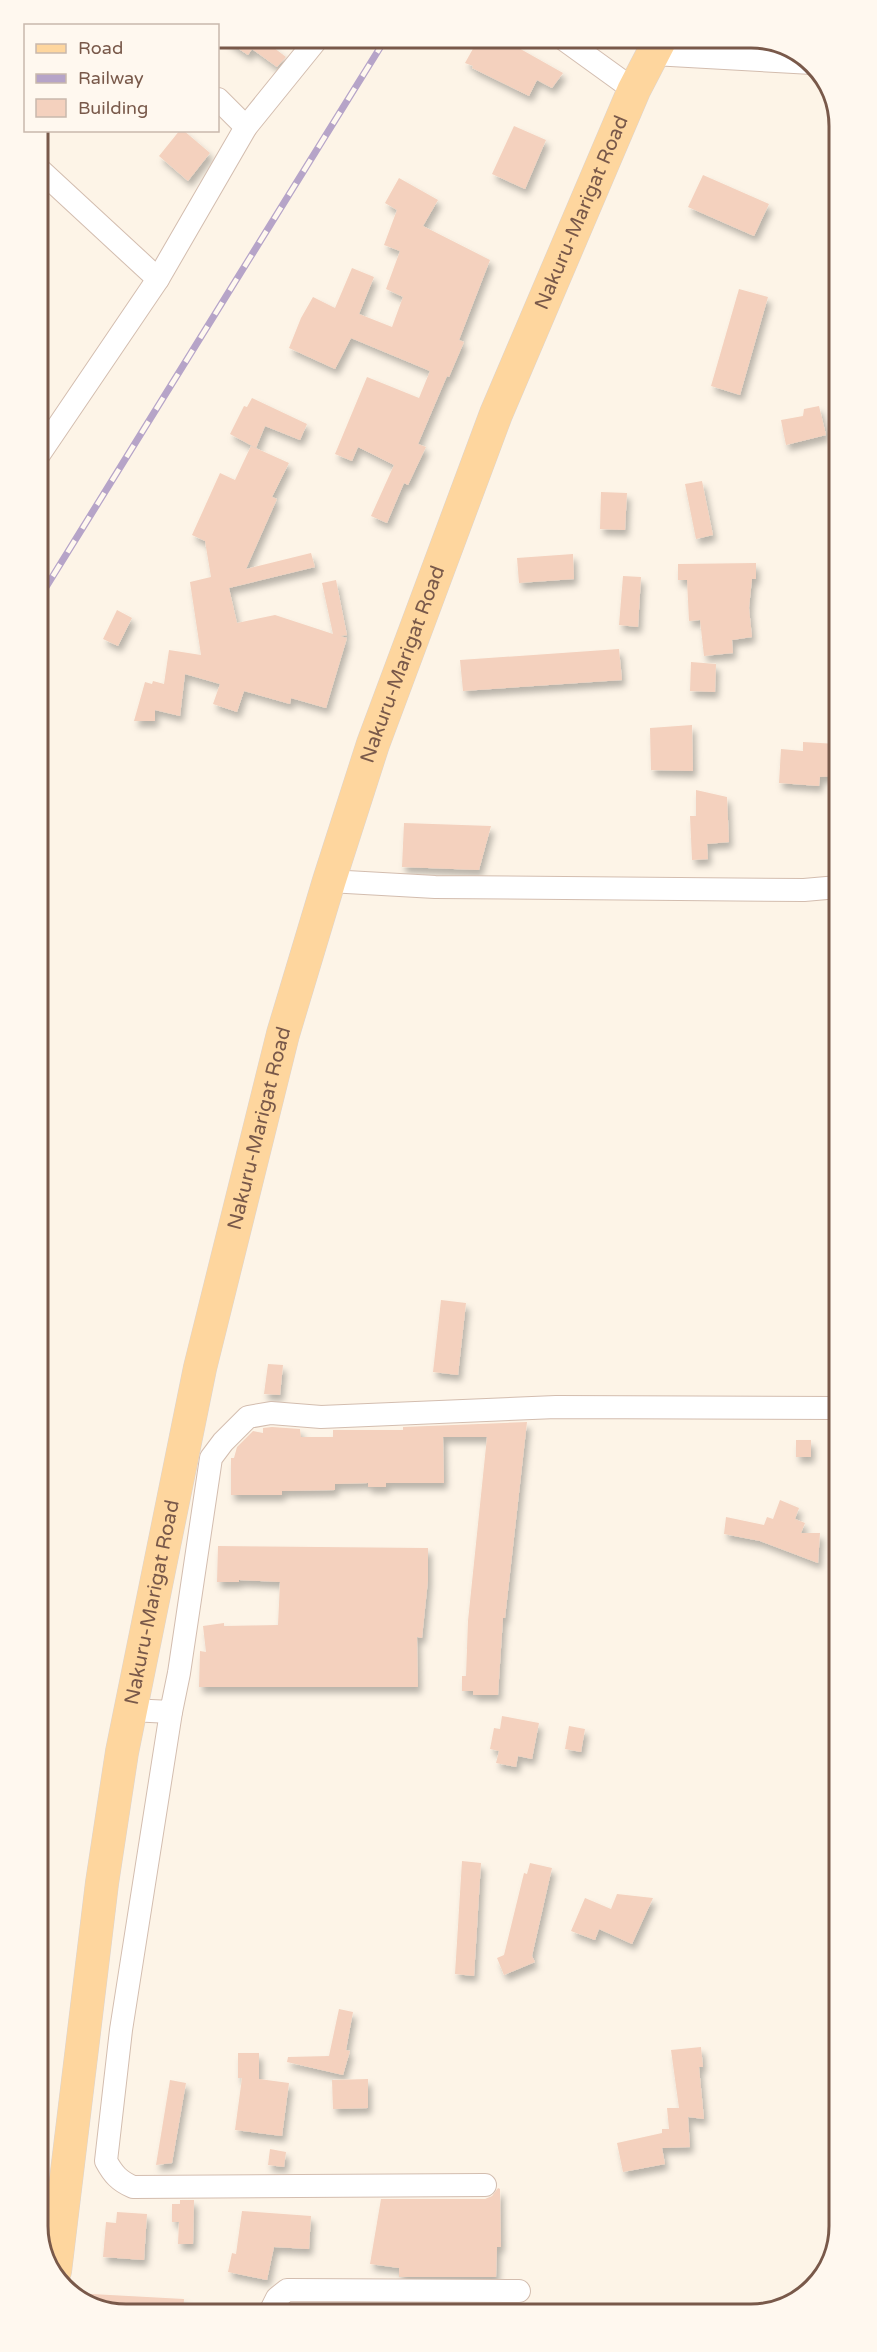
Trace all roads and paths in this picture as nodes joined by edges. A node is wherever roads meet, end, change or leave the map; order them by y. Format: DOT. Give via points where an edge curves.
graph roads {
  1 [pos="310,48"];
  2 [pos="576,48"];
  3 [pos="656,48"];
  4 [pos="678,48"];
  5 [pos="791,59"];
  6 [pos="634,90"];
  7 [pos="219,100"];
  8 [pos="246,127"];
  9 [pos="48,177"];
  10 [pos="158,279"];
  11 [pos="48,441"];
  12 [pos="329,881"];
  13 [pos="829,889"];
  14 [pos="829,1408"];
  15 [pos="130,1710"];
  16 [pos="171,1712"];
  17 [pos="485,2185"];
  18 [pos="56,2260"];
  19 [pos="519,2291"];
  20 [pos="274,2304"];
  1 -- 8 [label="street"];
  2 -- 6 [label="street"];
  3 -- 6 [label="main road, Nakuru-Marigat Road"];
  4 -- 5 [label="street"];
  6 -- 12 [label="main road, Nakuru-Marigat Road" via="496,414 373,744"];
  7 -- 8 [label="street"];
  8 -- 10 [label="street"];
  9 -- 10 [label="street"];
  10 -- 11 [label="street"];
  12 -- 13 [label="street" via="435,887"];
  12 -- 15 [label="main road, Nakuru-Marigat Road" via="283,1034 200,1368"];
  14 -- 16 [label="street" via="556,1407 321,1417 271,1413 248,1417 211,1458"];
  15 -- 16 [label="street"];
  15 -- 18 [label="main road, Nakuru-Marigat Road" via="102,1883"];
  16 -- 17 [label="street" via="121,2030 106,2161 112,2173 133,2187"];
  19 -- 20 [label="street" via="287,2290"];
}
